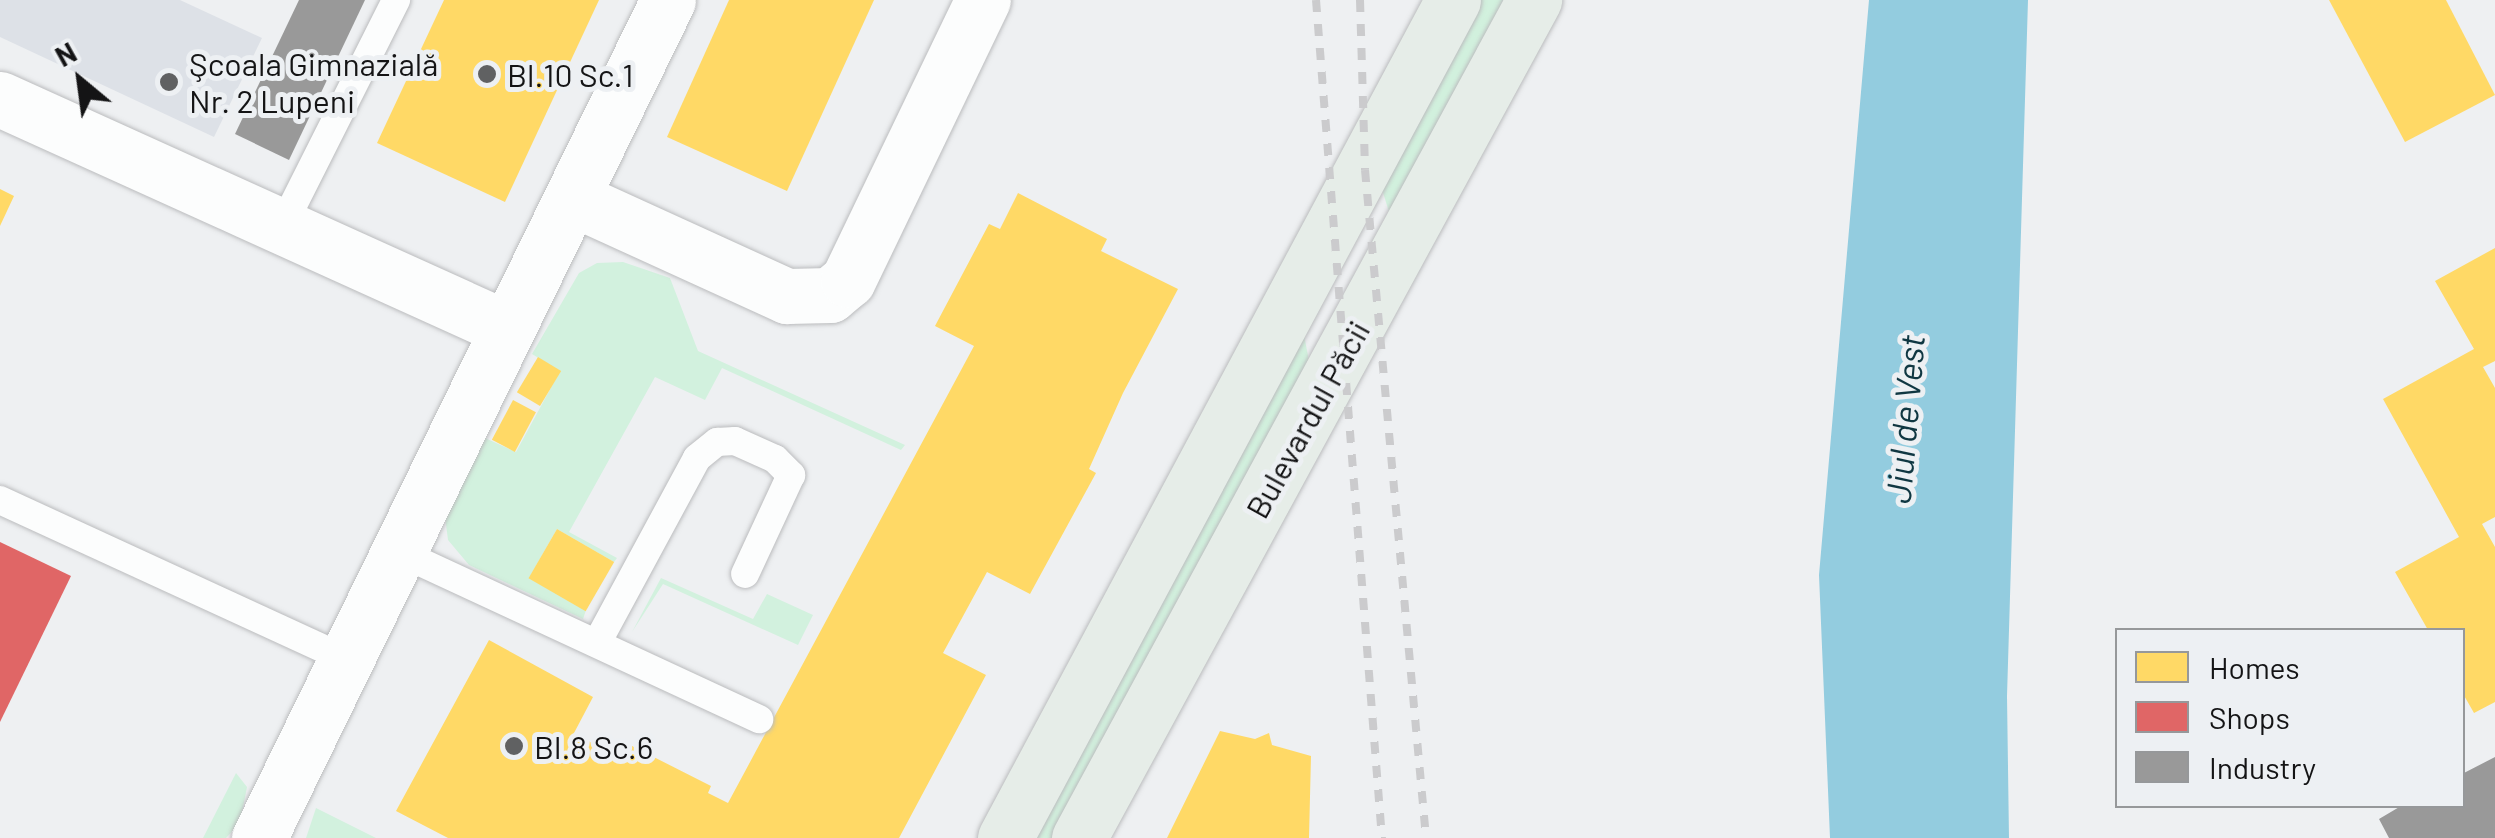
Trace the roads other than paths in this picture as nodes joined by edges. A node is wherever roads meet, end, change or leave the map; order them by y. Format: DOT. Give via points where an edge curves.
graph roads {
  1 [pos="396,0"];
  2 [pos="668,0"];
  3 [pos="983,0"];
  4 [pos="1452,0"];
  5 [pos="1534,0"];
  6 [pos="0,99"];
  7 [pos="576,200"];
  8 [pos="282,226"];
  9 [pos="506,328"];
  10 [pos="0,500"];
  11 [pos="401,554"];
  12 [pos="746,574"];
  13 [pos="597,643"];
  14 [pos="348,660"];
  15 [pos="759,718"];
  16 [pos="260,838"];
  17 [pos="1005,838"];
  18 [pos="1079,838"];
  1 -- 8 [label="lane"];
  2 -- 7 [label="street"];
  3 -- 7 [label="street" via="848,280 830,295 788,296"];
  4 -- 17 [label="main road, Bulevardul Păcii"];
  5 -- 18 [label="main road, Bulevardul Păcii"];
  6 -- 8 [label="street"];
  7 -- 9 [label="street"];
  8 -- 9 [label="street"];
  9 -- 11 [label="street"];
  10 -- 14 [label="lane"];
  11 -- 13 [label="lane"];
  11 -- 14 [label="street"];
  12 -- 13 [label="lane" via="790,475 776,459 735,441 716,442 697,458"];
  13 -- 15 [label="lane"];
  14 -- 16 [label="street"];
}
